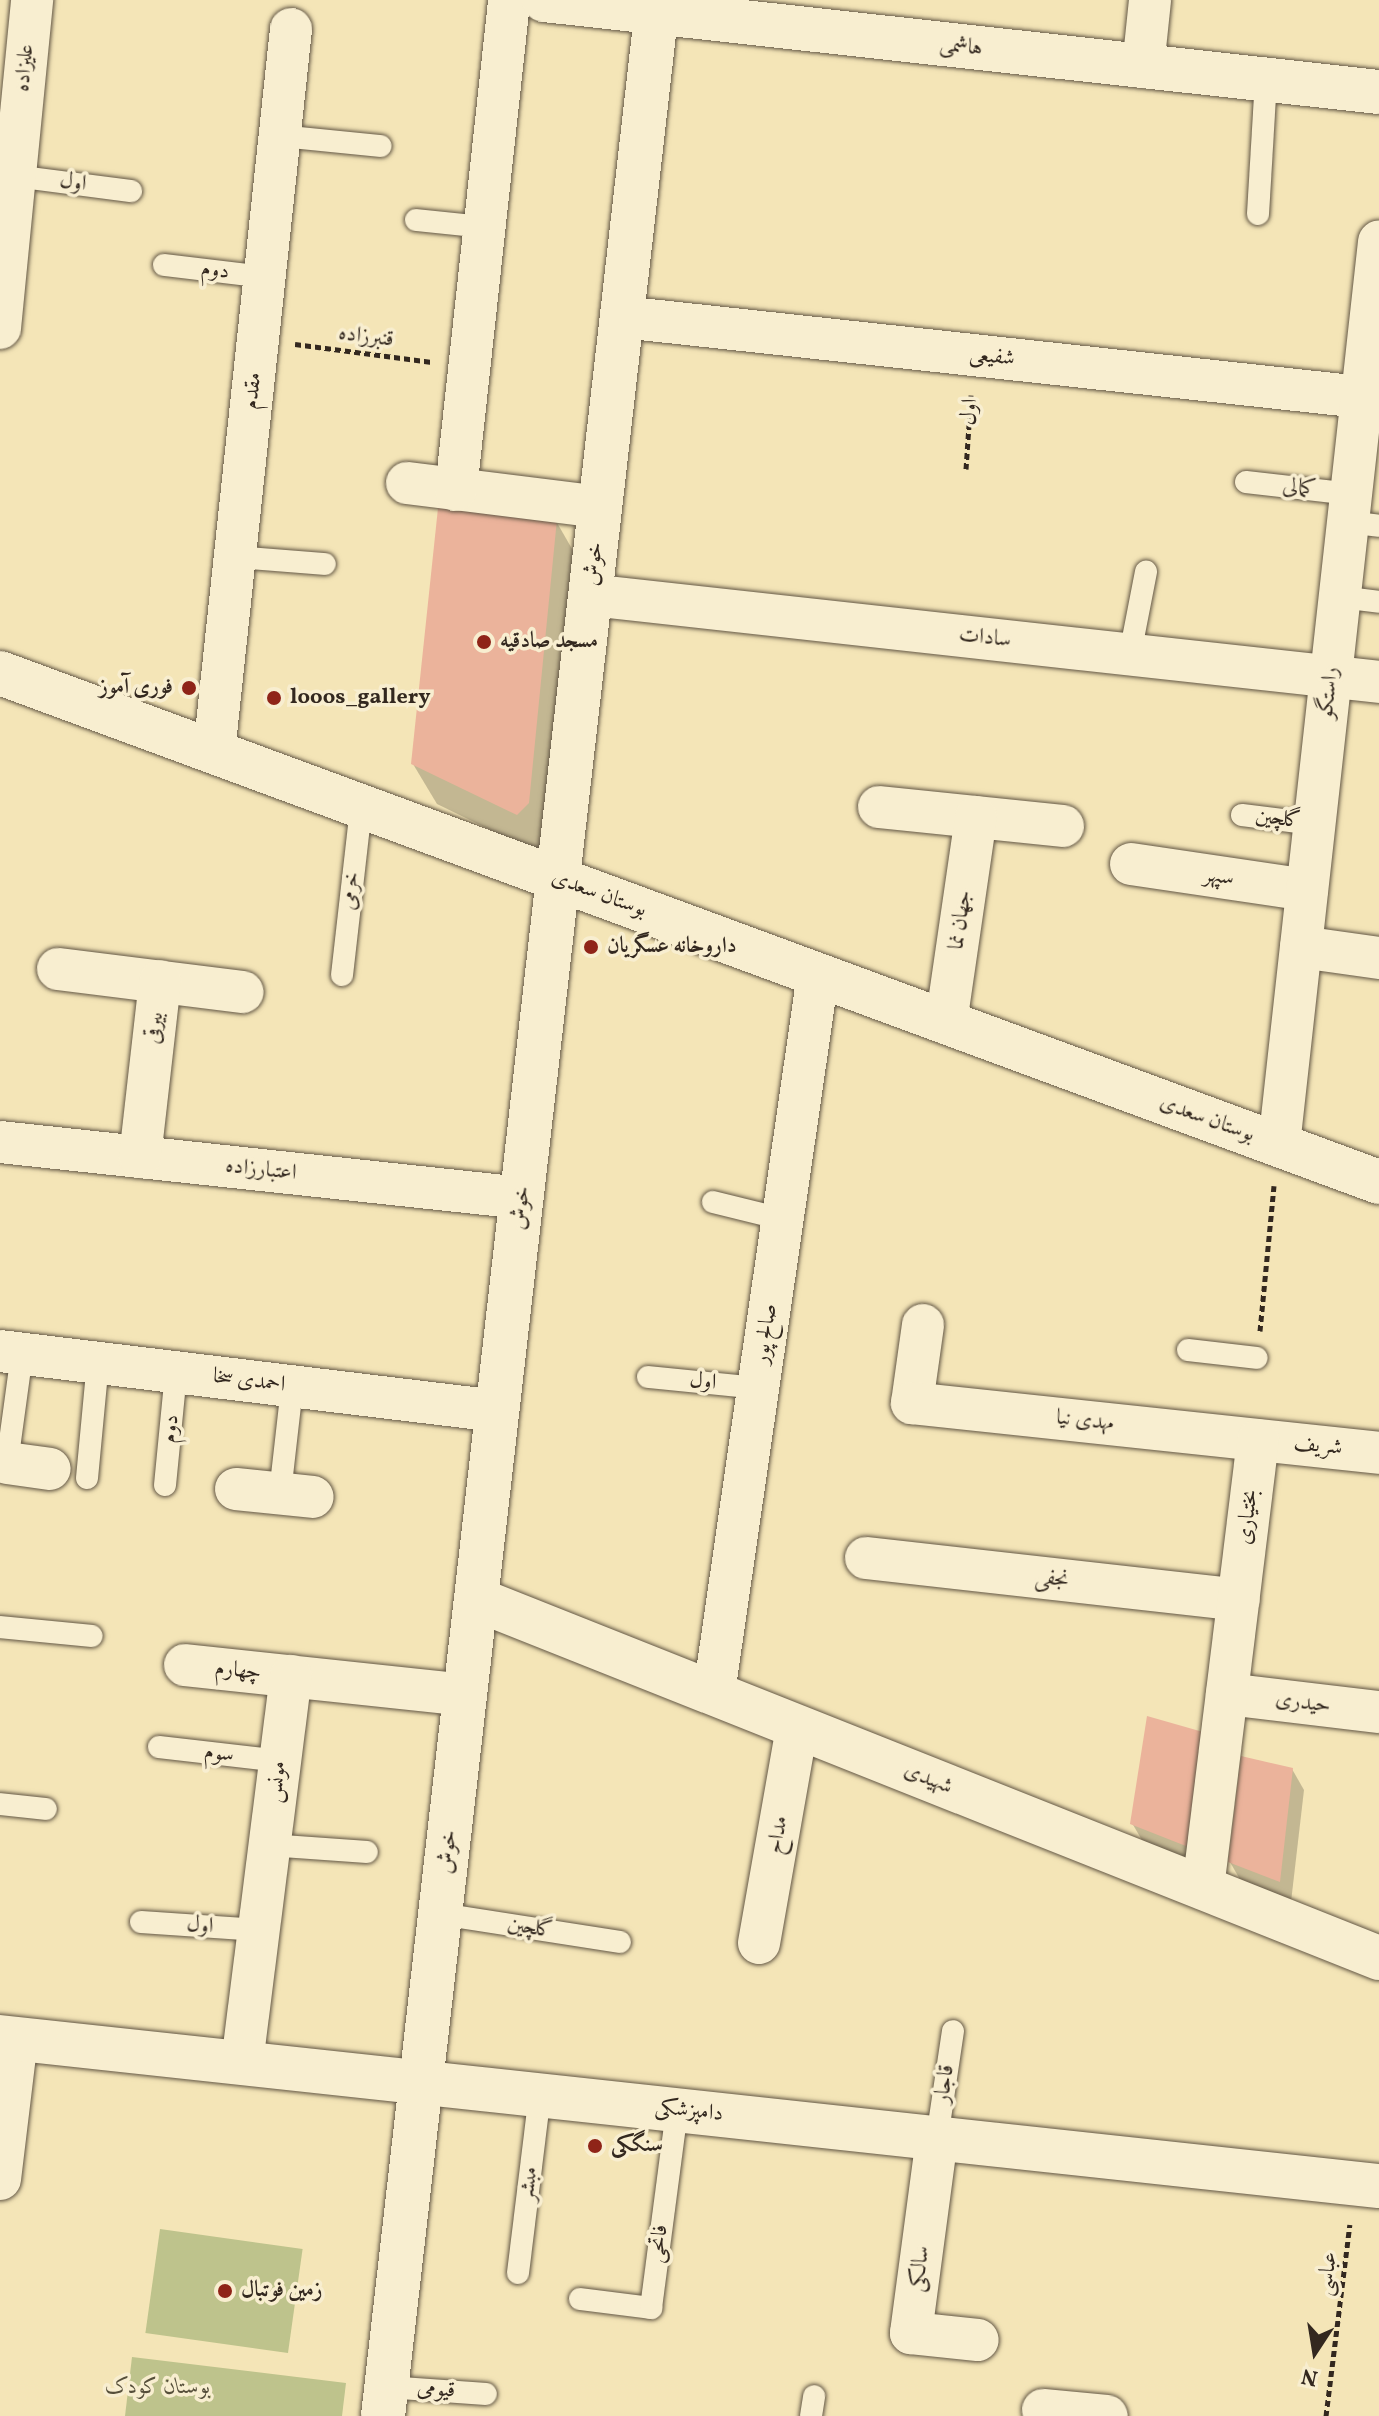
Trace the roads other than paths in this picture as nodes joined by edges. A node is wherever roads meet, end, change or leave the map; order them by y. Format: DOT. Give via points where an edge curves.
graph roads {
  1 [pos="32,0"];
  2 [pos="509,0"];
  3 [pos="544,0"];
  4 [pos="1150,0"];
  5 [pos="658,7"];
  6 [pos="291,29"];
  7 [pos="1143,67"];
  8 [pos="1266,80"];
  9 [pos="1379,92"];
  10 [pos="280,136"];
  11 [pos="381,146"];
  12 [pos="9,188"];
  13 [pos="131,191"];
  14 [pos="1258,214"];
  15 [pos="416,220"];
  16 [pos="484,227"];
  17 [pos="4,254"];
  18 [pos="1378,259"];
  19 [pos="164,265"];
  20 [pos="265,277"];
  21 [pos="622,317"];
  22 [pos="0,328"];
  23 [pos="1370,398"];
  24 [pos="1246,482"];
  25 [pos="407,483"];
  26 [pos="456,490"];
  27 [pos="601,507"];
  28 [pos="1359,514"];
  29 [pos="236,557"];
  30 [pos="325,564"];
  31 [pos="1146,572"];
  32 [pos="590,595"];
  33 [pos="1359,599"];
  34 [pos="1130,654"];
  35 [pos="0,673"];
  36 [pos="1331,677"];
  37 [pos="1379,682"];
  38 [pos="214,752"];
  39 [pos="361,807"];
  40 [pos="879,807"];
  41 [pos="1242,815"];
  42 [pos="976,817"];
  43 [pos="1314,824"];
  44 [pos="1063,826"];
  45 [pos="1131,864"];
  46 [pos="559,879"];
  47 [pos="1307,890"];
  48 [pos="1301,947"];
  49 [pos="1379,958"];
  50 [pos="58,969"];
  51 [pos="342,975"];
  52 [pos="818,975"];
  53 [pos="160,981"];
  54 [pos="243,992"];
  55 [pos="946,1023"];
  56 [pos="0,1142"];
  57 [pos="1279,1145"];
  58 [pos="140,1157"];
  59 [pos="1379,1182"];
  60 [pos="522,1198"];
  61 [pos="713,1202"];
  62 [pos="782,1219"];
  63 [pos="923,1325"];
  64 [pos="1188,1350"];
  65 [pos="11,1352"];
  66 [pos="1257,1358"];
  67 [pos="98,1362"];
  68 [pos="176,1372"];
  69 [pos="648,1377"];
  70 [pos="292,1387"];
  71 [pos="758,1388"];
  72 [pos="497,1411"];
  73 [pos="1258,1440"];
  74 [pos="1379,1453"];
  75 [pos="7,1463"];
  76 [pos="69,1474"];
  77 [pos="165,1485"];
  78 [pos="236,1489"];
  79 [pos="297,1495"];
  80 [pos="866,1558"];
  81 [pos="476,1599"];
  82 [pos="1239,1600"];
  83 [pos="0,1627"];
  84 [pos="92,1636"];
  85 [pos="185,1665"];
  86 [pos="291,1676"];
  87 [pos="714,1693"];
  88 [pos="1227,1694"];
  89 [pos="465,1695"];
  90 [pos="1379,1712"];
  91 [pos="797,1727"];
  92 [pos="159,1747"];
  93 [pos="280,1761"];
  94 [pos="0,1804"];
  95 [pos="46,1809"];
  96 [pos="269,1845"];
  97 [pos="367,1852"];
  98 [pos="1203,1888"];
  99 [pos="441,1914"];
  100 [pos="141,1922"];
  101 [pos="259,1930"];
  102 [pos="620,1942"];
  103 [pos="759,1943"];
  104 [pos="1379,1958"];
  105 [pos="953,2031"];
  106 [pos="8,2038"];
  107 [pos="242,2063"];
  108 [pos="421,2081"];
  109 [pos="540,2095"];
  110 [pos="677,2110"];
  111 [pos="937,2138"];
  112 [pos="0,2179"];
  113 [pos="1367,2185"];
  114 [pos="518,2273"];
  115 [pos="580,2299"];
  116 [pos="978,2340"];
  117 [pos="486,2394"];
  118 [pos="385,2401"];
  119 [pos="1043,2410"];
  120 [pos="1107,2416"];
  1 -- 12 [label="street, علیزاده"];
  2 -- 16 [label="street"];
  3 -- 5 [label="main road, هاشمی"];
  4 -- 7 [label="street"];
  5 -- 7 [label="main road, هاشمی"];
  5 -- 21 [label="main road, خوش"];
  6 -- 10 [label="street, مقدم"];
  7 -- 8 [label="main road, هاشمی"];
  8 -- 9 [label="main road, هاشمی"];
  8 -- 14 [label="lane"];
  10 -- 11 [label="lane"];
  10 -- 20 [label="street, مقدم"];
  12 -- 13 [label="lane, اول"];
  12 -- 17 [label="street, علیزاده"];
  15 -- 16 [label="lane"];
  16 -- 26 [label="street"];
  17 -- 22 [label="street, علیزاده"];
  18 -- 23 [label="street, راستگو"];
  19 -- 20 [label="lane, دوم"];
  20 -- 29 [label="street, مقدم"];
  21 -- 23 [label="street, شفیعی"];
  21 -- 27 [label="main road, خوش"];
  23 -- 28 [label="street, راستگو"];
  24 -- 28 [label="lane, کمالی"];
  25 -- 26 [label="street"];
  26 -- 27 [label="street"];
  27 -- 32 [label="main road, خوش"];
  28 -- 33 [label="street, راستگو"];
  29 -- 30 [label="lane"];
  29 -- 38 [label="street, مقدم"];
  31 -- 34 [label="lane"];
  32 -- 34 [label="street, سادات"];
  32 -- 46 [label="main road, خوش"];
  33 -- 36 [label="street, راستگو"];
  34 -- 36 [label="street, سادات"];
  35 -- 38 [label="main road, بوستان سعدی"];
  36 -- 37 [label="street, سادات"];
  36 -- 43 [label="street, راستگو"];
  38 -- 39 [label="main road, بوستان سعدی"];
  39 -- 46 [label="main road, بوستان سعدی"];
  39 -- 51 [label="lane, خرمی"];
  40 -- 42 [label="street"];
  41 -- 43 [label="lane, گلچین"];
  42 -- 44 [label="street"];
  42 -- 55 [label="street, جهان نما"];
  43 -- 47 [label="street, راستگو"];
  45 -- 47 [label="street, سپهر"];
  46 -- 52 [label="main road, بوستان سعدی"];
  46 -- 60 [label="main road, خوش"];
  47 -- 48 [label="street, راستگو"];
  48 -- 49 [label="street"];
  48 -- 57 [label="street, راستگو"];
  50 -- 53 [label="street"];
  52 -- 55 [label="main road, بوستان سعدی"];
  52 -- 62 [label="street, صالح پور"];
  53 -- 54 [label="street, بیرقی"];
  53 -- 58 [label="street, بیرقی"];
  55 -- 57 [label="main road, بوستان سعدی"];
  56 -- 58 [label="street, اعتبارزاده"];
  57 -- 59 [label="main road, بوستان سعدی"];
  58 -- 60 [label="street, اعتبارزاده"];
  60 -- 72 [label="main road, خوش"];
  61 -- 62 [label="lane"];
  62 -- 71 [label="street, صالح پور"];
  63 -- 73 [label="street, مهدی نیا" via="912,1403"];
  64 -- 66 [label="lane"];
  65 -- 67 [label="street, احمدی سخا"];
  65 -- 75 [label="lane"];
  67 -- 68 [label="street, احمدی سخا"];
  67 -- 76 [label="lane"];
  68 -- 70 [label="street, احمدی سخا"];
  68 -- 77 [label="lane, دوم"];
  69 -- 71 [label="lane, اول"];
  70 -- 72 [label="street, احمدی سخا"];
  70 -- 79 [label="lane"];
  71 -- 87 [label="street, صالح پور"];
  72 -- 81 [label="main road, خوش"];
  73 -- 74 [label="street, شریف"];
  73 -- 82 [label="street, بختیاری"];
  75 -- 76 [label="street"];
  78 -- 79 [label="street"];
  80 -- 82 [label="street, نجفی"];
  81 -- 87 [label="main road, شهیدی"];
  81 -- 89 [label="main road, خوش"];
  82 -- 88 [label="street, بختیاری"];
  83 -- 84 [label="lane"];
  85 -- 86 [label="street, چهارم"];
  86 -- 89 [label="street"];
  86 -- 93 [label="street, مونس"];
  87 -- 91 [label="main road, شهیدی"];
  88 -- 90 [label="street, حیدری"];
  88 -- 98 [label="street, بختیاری"];
  89 -- 99 [label="main road, خوش"];
  91 -- 98 [label="main road, شهیدی"];
  91 -- 103 [label="street, مداح"];
  92 -- 93 [label="lane, سوم"];
  93 -- 96 [label="street, مونس"];
  94 -- 95 [label="lane"];
  96 -- 97 [label="lane"];
  96 -- 101 [label="street, مونس"];
  98 -- 104 [label="main road, شهیدی"];
  99 -- 102 [label="lane, گلچین"];
  99 -- 108 [label="main road, خوش"];
  100 -- 101 [label="lane, اول"];
  101 -- 107 [label="street, مونس"];
  105 -- 111 [label="lane, قاجار"];
  106 -- 107 [label="main road, دامپزشکی"];
  106 -- 112 [label="street"];
  107 -- 108 [label="main road, دامپزشکی"];
  108 -- 109 [label="main road, دامپزشکی"];
  108 -- 118 [label="main road, خوش"];
  109 -- 110 [label="main road, دامپزشکی"];
  109 -- 114 [label="lane, مبشر"];
  110 -- 111 [label="main road, دامپزشکی"];
  110 -- 115 [label="lane, فاتحی" via="651,2308"];
  111 -- 113 [label="main road, دامپزشکی"];
  111 -- 116 [label="street, سالکی" via="911,2333"];
  117 -- 118 [label="lane, قیومی"];
  119 -- 120 [label="street"];
}
